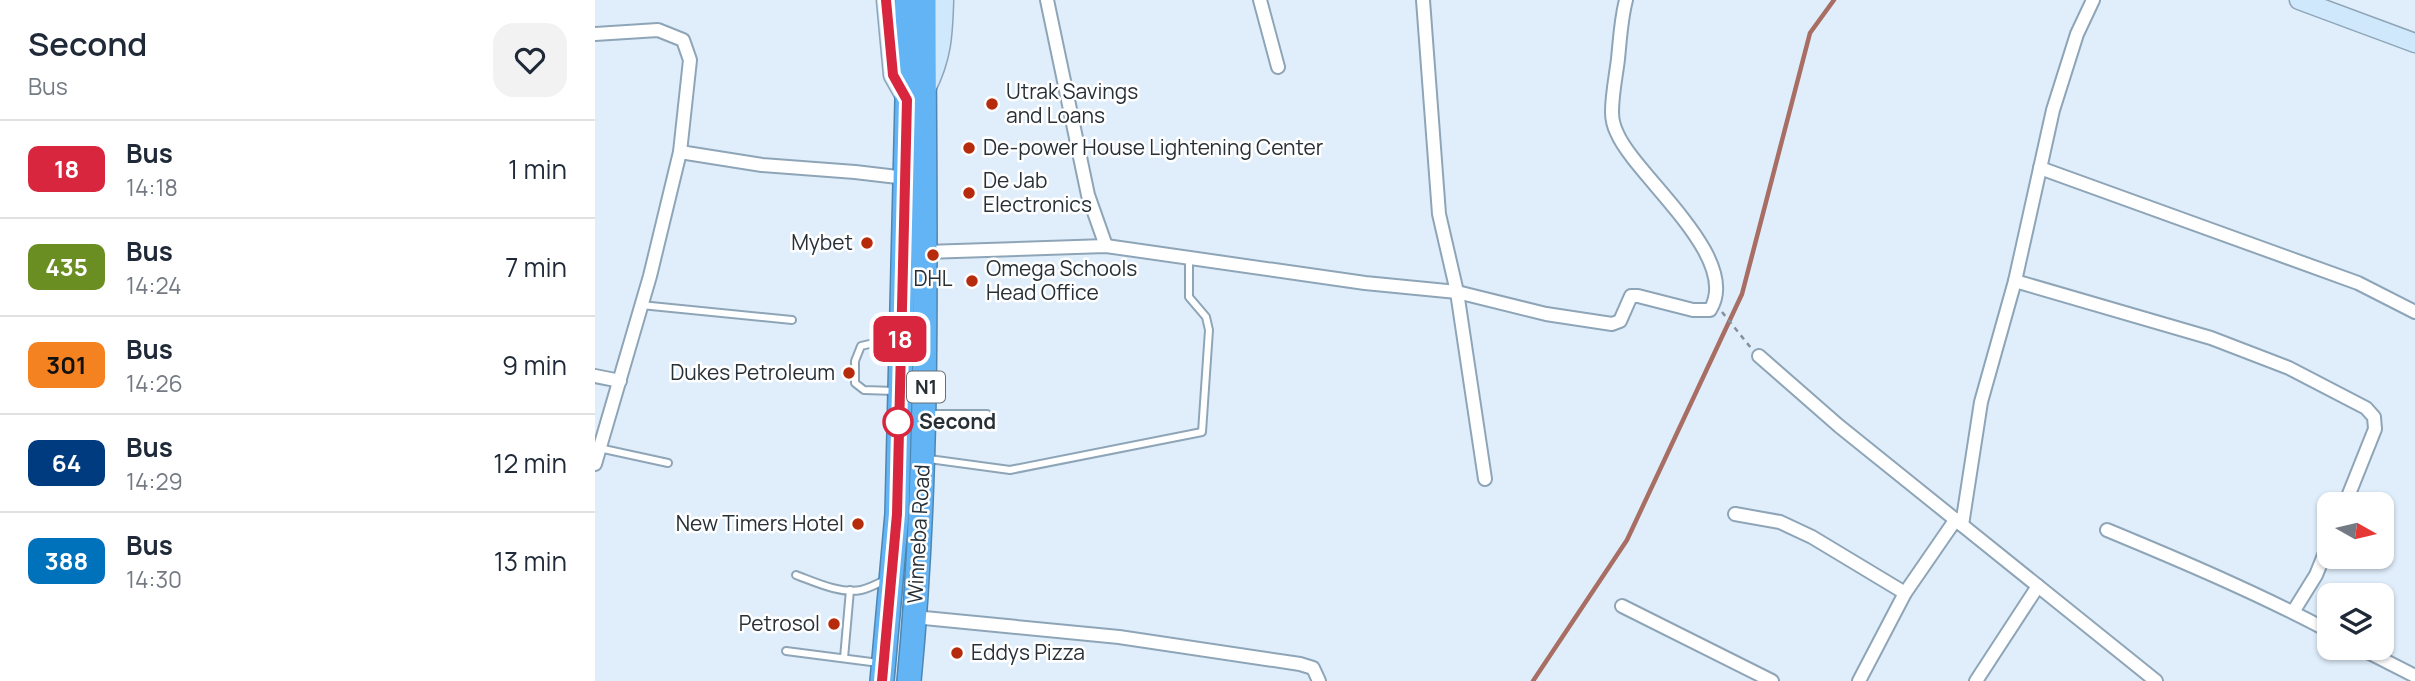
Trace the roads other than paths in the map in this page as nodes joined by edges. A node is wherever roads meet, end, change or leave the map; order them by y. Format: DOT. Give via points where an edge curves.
graph roads {
  1 [pos="886,0"];
  2 [pos="907,0"];
  3 [pos="924,0"];
  4 [pos="944,0"];
  5 [pos="1047,0"];
  6 [pos="1260,0"];
  7 [pos="1423,0"];
  8 [pos="1626,0"];
  9 [pos="2093,0"];
  10 [pos="2299,0"];
  11 [pos="595,34"];
  12 [pos="2415,43"];
  13 [pos="1277,67"];
  14 [pos="916,96"];
  15 [pos="680,152"];
  16 [pos="2040,168"];
  17 [pos="906,178"];
  18 [pos="1106,246"];
  19 [pos="925,252"];
  20 [pos="1189,258"];
  21 [pos="2015,281"];
  22 [pos="1457,292"];
  23 [pos="641,305"];
  24 [pos="2415,312"];
  25 [pos="792,320"];
  26 [pos="900,336"];
  27 [pos="1759,356"];
  28 [pos="595,376"];
  29 [pos="620,380"];
  30 [pos="899,391"];
  31 [pos="925,414"];
  32 [pos="988,414"];
  33 [pos="600,449"];
  34 [pos="923,458"];
  35 [pos="668,463"];
  36 [pos="595,464"];
  37 [pos="1485,478"];
  38 [pos="2350,492"];
  39 [pos="1735,514"];
  40 [pos="1959,522"];
  41 [pos="2107,530"];
  42 [pos="2318,569"];
  43 [pos="796,575"];
  44 [pos="892,576"];
  45 [pos="2038,586"];
  46 [pos="850,590"];
  47 [pos="1905,593"];
  48 [pos="1622,606"];
  49 [pos="2293,612"];
  50 [pos="914,617"];
  51 [pos="2317,625"];
  52 [pos="786,651"];
  53 [pos="844,659"];
  54 [pos="2384,660"];
  55 [pos="883,672"];
  56 [pos="2415,676"];
  57 [pos="2153,680"];
  58 [pos="909,681"];
  59 [pos="1319,681"];
  60 [pos="1772,681"];
  61 [pos="1859,681"];
  62 [pos="1976,681"];
  1 -- 14 [label="main road, Winneba Road" via="893,75"];
  2 -- 14 [label="highway, Winneba Road / N1"];
  3 -- 14 [label="highway, Winneba Road / N1"];
  4 -- 14 [label="main road, Winneba Road" via="937,67"];
  5 -- 18 [label="street" via="1089,195"];
  6 -- 13 [label="street"];
  7 -- 22 [label="street" via="1439,214"];
  8 -- 22 [label="street" via="1611,115 1627,150 1696,234 1712,269 1716,293 1710,310 1631,296 1620,321 1612,324 1546,314"];
  9 -- 16 [label="street" via="2053,110"];
  10 -- 12 [label="main road"];
  11 -- 15 [label="street" via="659,30 683,40 690,60"];
  14 -- 17 [label="highway, Winneba Road / N1"];
  14 -- 19 [label="highway, Winneba Road / N1"];
  15 -- 17 [label="street" via="762,165"];
  15 -- 23 [label="street"];
  16 -- 21 [label="street"];
  16 -- 24 [label="street" via="2358,283"];
  17 -- 26 [label="highway, Winneba Road / N1"];
  18 -- 19 [label="street"];
  18 -- 20 [label="street"];
  19 -- 31 [label="highway, Winneba Road / N1"];
  20 -- 22 [label="street"];
  20 -- 34 [label="lane" via="1189,297 1206,317 1209,330 1202,432 1010,470"];
  21 -- 38 [label="street" via="2211,338 2289,368 2367,408 2375,429"];
  21 -- 40 [label="street" via="1981,402"];
  22 -- 37 [label="street"];
  23 -- 25 [label="lane"];
  23 -- 29 [label="street"];
  26 -- 30 [label="highway, Winneba Road / N1"];
  26 -- 30 [label="lane" via="861,346 855,361 855,383 864,390"];
  27 -- 40 [label="street"];
  28 -- 29 [label="street"];
  29 -- 33 [label="street"];
  30 -- 44 [label="highway, Winneba Road / N1"];
  31 -- 32 [label="lane"];
  31 -- 34 [label="highway, Winneba Road / N1"];
  33 -- 35 [label="lane"];
  33 -- 36 [label="street"];
  34 -- 50 [label="highway, Winneba Road / N1"];
  39 -- 47 [label="street" via="1780,522"];
  40 -- 45 [label="street"];
  40 -- 47 [label="street"];
  41 -- 49 [label="street"];
  42 -- 49 [label="street"];
  43 -- 46 [label="lane"];
  44 -- 46 [label="lane"];
  44 -- 55 [label="highway, Winneba Road / N1"];
  45 -- 57 [label="street"];
  45 -- 62 [label="street"];
  46 -- 53 [label="lane"];
  47 -- 61 [label="street"];
  48 -- 60 [label="street"];
  49 -- 51 [label="street"];
  50 -- 58 [label="highway, Winneba Road / N1"];
  50 -- 59 [label="street" via="1119,636 1287,662 1313,668"];
  52 -- 53 [label="lane"];
  53 -- 55 [label="lane"];
  54 -- 56 [label="street"];
}
